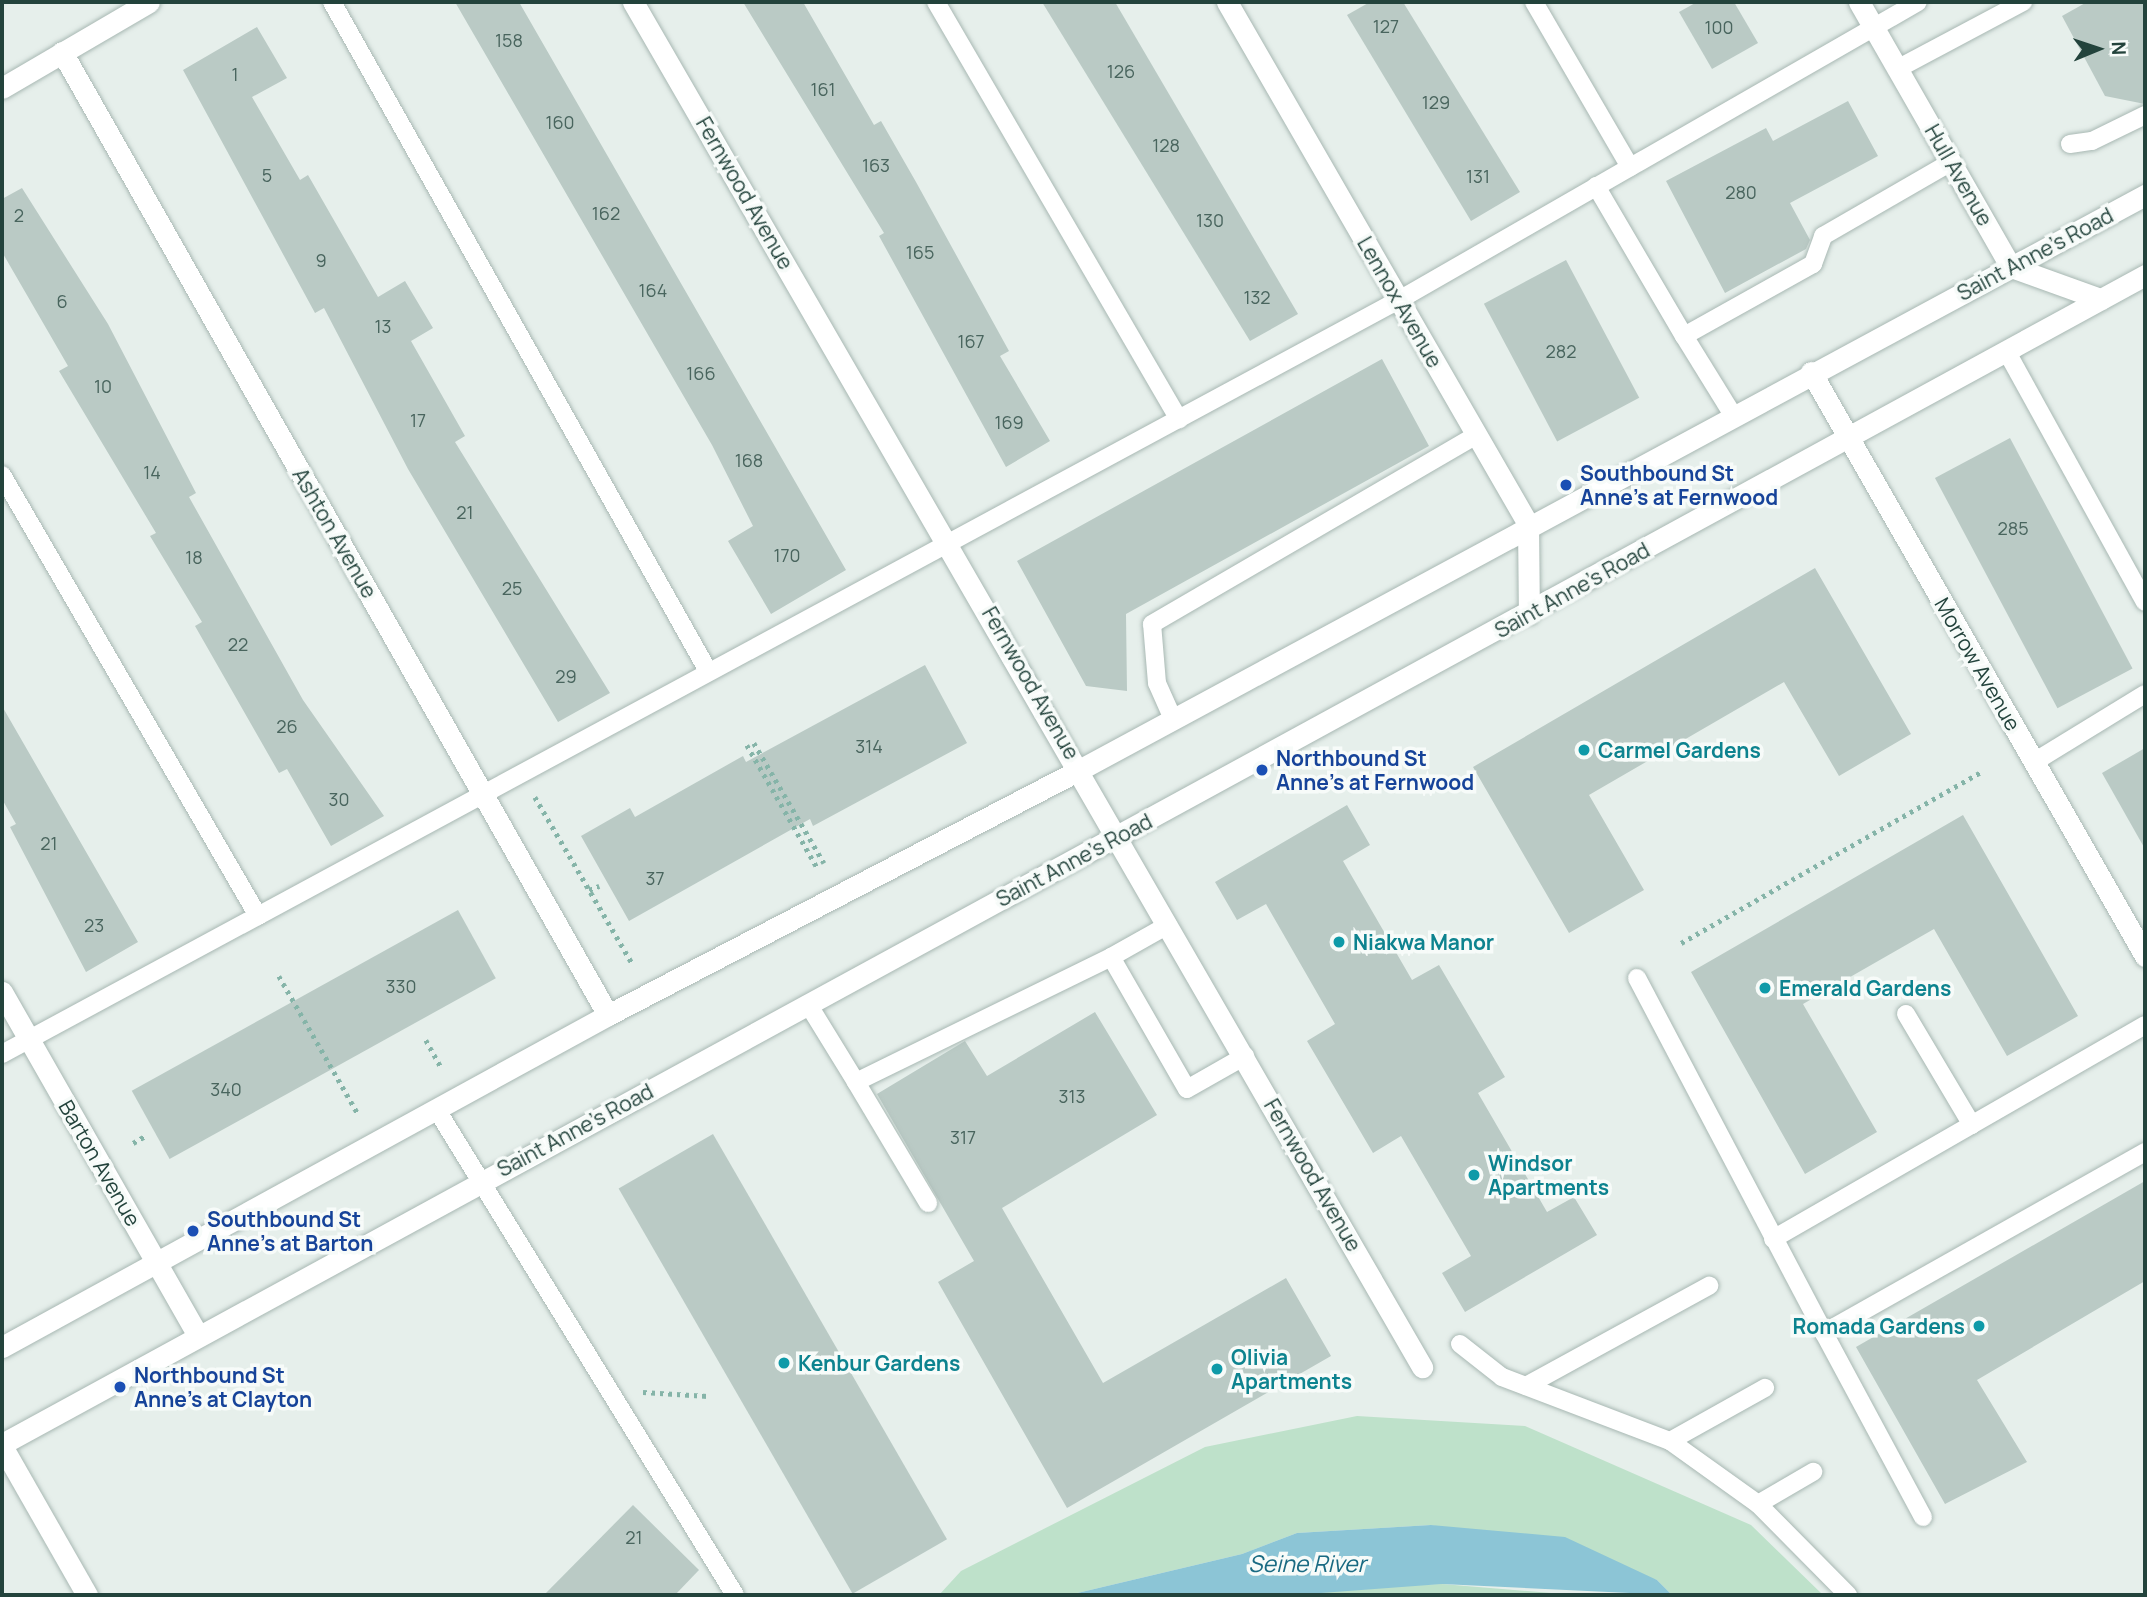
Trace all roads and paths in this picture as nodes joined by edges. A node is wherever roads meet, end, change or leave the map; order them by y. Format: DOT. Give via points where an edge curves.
graph roads {
  1 [pos="149,2"];
  2 [pos="332,2"];
  3 [pos="634,2"];
  4 [pos="936,2"];
  5 [pos="1227,2"];
  6 [pos="1534,2"];
  7 [pos="1859,2"];
  8 [pos="1918,2"];
  9 [pos="2023,2"];
  10 [pos="1873,26"];
  11 [pos="62,52"];
  12 [pos="1897,69"];
  13 [pos="2,88"];
  14 [pos="2145,115"];
  15 [pos="2070,144"];
  16 [pos="1951,162"];
  17 [pos="1630,167"];
  18 [pos="1596,186"];
  19 [pos="2145,195"];
  20 [pos="2011,267"];
  21 [pos="2145,275"];
  22 [pos="2100,299"];
  23 [pos="1399,300"];
  24 [pos="1684,336"];
  25 [pos="2008,354"];
  26 [pos="1811,372"];
  27 [pos="1733,415"];
  28 [pos="1179,419"];
  29 [pos="1477,435"];
  30 [pos="1849,439"];
  31 [pos="2,475"];
  32 [pos="1528,524"];
  33 [pos="947,539"];
  34 [pos="2145,602"];
  35 [pos="1529,614"];
  36 [pos="708,671"];
  37 [pos="2145,694"];
  38 [pos="1173,719"];
  39 [pos="754,743"];
  40 [pos="747,745"];
  41 [pos="2034,762"];
  42 [pos="1081,769"];
  43 [pos="1983,771"];
  44 [pos="522,774"];
  45 [pos="484,795"];
  46 [pos="1117,837"];
  47 [pos="824,863"];
  48 [pos="817,867"];
  49 [pos="598,886"];
  50 [pos="589,890"];
  51 [pos="258,916"];
  52 [pos="1168,925"];
  53 [pos="1681,943"];
  54 [pos="2145,956"];
  55 [pos="1111,957"];
  56 [pos="634,965"];
  57 [pos="279,976"];
  58 [pos="1637,978"];
  59 [pos="2,992"];
  60 [pos="808,1004"];
  61 [pos="1906,1014"];
  62 [pos="608,1015"];
  63 [pos="2145,1025"];
  64 [pos="29,1039"];
  65 [pos="426,1040"];
  66 [pos="2,1054"];
  67 [pos="1245,1056"];
  68 [pos="442,1069"];
  69 [pos="856,1082"];
  70 [pos="437,1110"];
  71 [pos="358,1114"];
  72 [pos="1972,1125"];
  73 [pos="147,1135"];
  74 [pos="133,1143"];
  75 [pos="2145,1152"];
  76 [pos="477,1182"];
  77 [pos="928,1203"];
  78 [pos="1773,1239"];
  79 [pos="157,1262"];
  80 [pos="1709,1286"];
  81 [pos="1824,1333"];
  82 [pos="197,1334"];
  83 [pos="1460,1344"];
  84 [pos="2,1347"];
  85 [pos="1422,1367"];
  86 [pos="1526,1386"];
  87 [pos="1765,1388"];
  88 [pos="1670,1441"];
  89 [pos="2,1445"];
  90 [pos="1813,1472"];
  91 [pos="1758,1504"];
  92 [pos="1923,1517"];
  93 [pos="87,1595"];
  94 [pos="735,1595"];
  95 [pos="1847,1595"];
  1 -- 11 [label="street"];
  2 -- 36 [label="lane"];
  3 -- 33 [label="street, Fernwood Avenue"];
  4 -- 28 [label="lane"];
  5 -- 23 [label="street, Lennox Avenue"];
  6 -- 17 [label="lane"];
  7 -- 10 [label="street, Hull Avenue"];
  8 -- 10 [label="lane"];
  9 -- 12 [label="lane"];
  10 -- 12 [label="street, Hull Avenue"];
  10 -- 17 [label="lane"];
  11 -- 13 [label="street"];
  11 -- 45 [label="street, Ashton Avenue"];
  12 -- 16 [label="street, Hull Avenue"];
  14 -- 15 [label="lane" via="2092,141"];
  16 -- 20 [label="street, Hull Avenue"];
  16 -- 24 [label="lane" via="1823,236 1814,264"];
  17 -- 18 [label="lane"];
  18 -- 23 [label="lane"];
  18 -- 24 [label="lane"];
  19 -- 20 [label="street, Saint Anne's Road"];
  20 -- 22 [label="street"];
  20 -- 26 [label="street, Saint Anne's Road"];
  21 -- 22 [label="street, Saint Anne's Road"];
  22 -- 25 [label="street, Saint Anne's Road"];
  23 -- 28 [label="lane"];
  23 -- 29 [label="street, Lennox Avenue"];
  24 -- 27 [label="lane"];
  25 -- 30 [label="street, Saint Anne's Road"];
  25 -- 34 [label="lane"];
  26 -- 27 [label="street, Saint Anne's Road"];
  26 -- 30 [label="street, Morrow Avenue"];
  27 -- 32 [label="street, Saint Anne's Road"];
  28 -- 33 [label="lane"];
  29 -- 32 [label="street, Lennox Avenue"];
  29 -- 38 [label="lane" via="1152,624 1157,683"];
  30 -- 35 [label="street, Saint Anne's Road"];
  30 -- 41 [label="street, Morrow Avenue"];
  31 -- 51 [label="lane"];
  32 -- 35 [label="street, Lennox Avenue"];
  32 -- 38 [label="street, Saint Anne's Road"];
  33 -- 36 [label="lane"];
  33 -- 42 [label="street, Fernwood Avenue"];
  35 -- 46 [label="street, Saint Anne's Road"];
  36 -- 44 [label="lane"];
  37 -- 41 [label="lane"];
  38 -- 42 [label="street, Saint Anne's Road"];
  39 -- 47 [label="path"];
  40 -- 48 [label="path"];
  41 -- 54 [label="street, Morrow Avenue"];
  42 -- 46 [label="street, Fernwood Avenue"];
  42 -- 62 [label="street, Saint Anne's Road"];
  43 -- 53 [label="path"];
  44 -- 45 [label="lane"];
  44 -- 50 [label="path"];
  45 -- 51 [label="lane"];
  45 -- 62 [label="street, Ashton Avenue"];
  46 -- 52 [label="street, Fernwood Avenue"];
  46 -- 60 [label="street, Saint Anne's Road"];
  49 -- 50 [label="path"];
  50 -- 56 [label="path"];
  51 -- 64 [label="lane"];
  52 -- 55 [label="lane"];
  52 -- 67 [label="street, Fernwood Avenue"];
  55 -- 67 [label="lane" via="1187,1089"];
  55 -- 69 [label="lane"];
  57 -- 71 [label="path"];
  58 -- 78 [label="lane"];
  59 -- 64 [label="street, Barton Avenue"];
  60 -- 69 [label="lane"];
  60 -- 76 [label="street, Saint Anne's Road"];
  61 -- 72 [label="lane"];
  62 -- 70 [label="street, Saint Anne's Road"];
  63 -- 72 [label="lane"];
  64 -- 66 [label="lane"];
  64 -- 79 [label="street, Barton Avenue"];
  65 -- 68 [label="path"];
  67 -- 85 [label="street, Fernwood Avenue"];
  69 -- 77 [label="lane"];
  70 -- 76 [label="lane"];
  70 -- 79 [label="street, Saint Anne's Road"];
  72 -- 78 [label="lane"];
  73 -- 74 [label="path"];
  75 -- 81 [label="lane"];
  76 -- 82 [label="street, Saint Anne's Road"];
  76 -- 94 [label="lane"];
  78 -- 81 [label="lane"];
  79 -- 82 [label="street, Barton Avenue"];
  79 -- 84 [label="street, Saint Anne's Road"];
  80 -- 86 [label="lane"];
  81 -- 92 [label="lane"];
  82 -- 89 [label="street, Saint Anne's Road"];
  83 -- 86 [label="lane"];
  86 -- 88 [label="lane"];
  87 -- 88 [label="lane"];
  88 -- 91 [label="lane"];
  89 -- 93 [label="street"];
  90 -- 91 [label="lane"];
  91 -- 95 [label="lane"];
}
